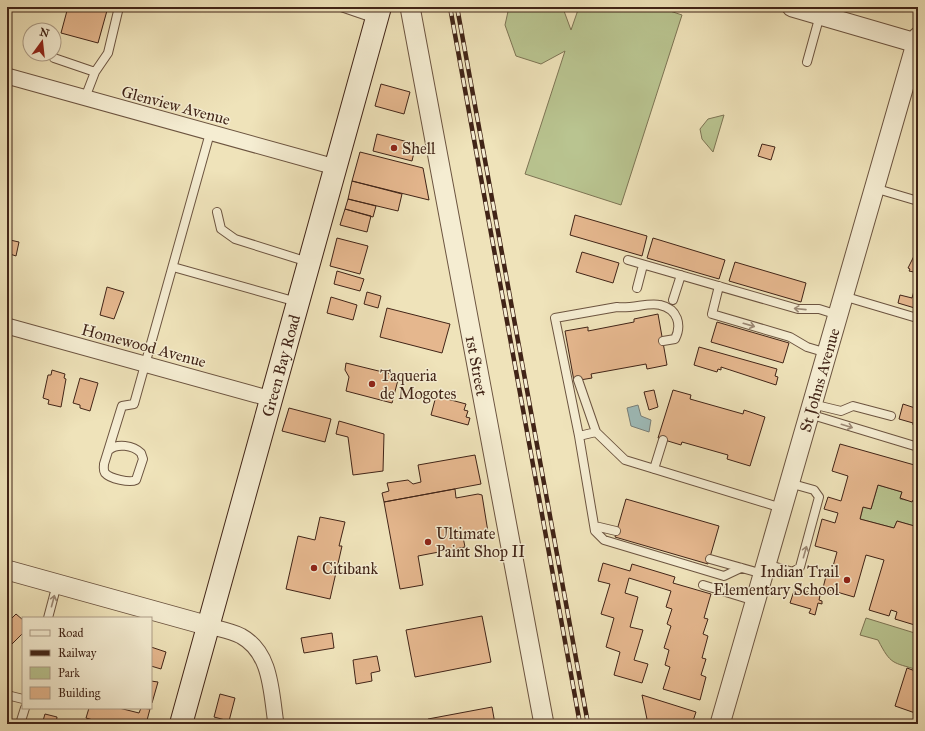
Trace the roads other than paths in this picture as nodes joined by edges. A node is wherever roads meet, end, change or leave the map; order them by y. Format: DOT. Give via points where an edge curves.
graph roads {
  1 [pos="119,7"];
  2 [pos="341,7"];
  3 [pos="410,7"];
  4 [pos="792,7"];
  5 [pos="378,13"];
  6 [pos="820,15"];
  7 [pos="917,41"];
  8 [pos="62,61"];
  9 [pos="807,62"];
  10 [pos="95,72"];
  11 [pos="7,76"];
  12 [pos="85,98"];
  13 [pos="210,133"];
  14 [pos="335,167"];
  15 [pos="874,188"];
  16 [pos="918,202"];
  17 [pos="217,212"];
  18 [pos="628,260"];
  19 [pos="309,263"];
  20 [pos="643,265"];
  21 [pos="173,267"];
  22 [pos="681,275"];
  23 [pos="719,286"];
  24 [pos="636,288"];
  25 [pos="843,296"];
  26 [pos="673,300"];
  27 [pos="298,302"];
  28 [pos="838,315"];
  29 [pos="917,318"];
  30 [pos="7,326"];
  31 [pos="663,341"];
  32 [pos="827,353"];
  33 [pos="146,365"];
  34 [pos="578,380"];
  35 [pos="271,399"];
  36 [pos="811,409"];
  37 [pos="891,416"];
  38 [pos="596,432"];
  39 [pos="579,436"];
  40 [pos="663,440"];
  41 [pos="918,447"];
  42 [pos="108,450"];
  43 [pos="654,469"];
  44 [pos="789,483"];
  45 [pos="782,508"];
  46 [pos="595,526"];
  47 [pos="616,531"];
  48 [pos="710,559"];
  49 [pos="741,568"];
  50 [pos="765,569"];
  51 [pos="7,570"];
  52 [pos="57,584"];
  53 [pos="703,586"];
  54 [pos="755,601"];
  55 [pos="48,617"];
  56 [pos="209,626"];
  57 [pos="7,695"];
  58 [pos="22,699"];
  59 [pos="24,709"];
  60 [pos="20,724"];
  61 [pos="181,724"];
  62 [pos="276,724"];
  63 [pos="544,724"];
  64 [pos="720,724"];
  1 -- 10 [label="lane" via="108,52"];
  2 -- 5 [label="lane"];
  3 -- 63 [label="street, 1st Street"];
  4 -- 6 [label="street"];
  5 -- 14 [label="main road, Green Bay Road"];
  6 -- 7 [label="street"];
  6 -- 9 [label="lane"];
  7 -- 15 [label="street, St Johns Avenue"];
  8 -- 10 [label="lane"];
  10 -- 12 [label="lane"];
  11 -- 12 [label="street, Glenview Avenue"];
  12 -- 13 [label="street, Glenview Avenue"];
  13 -- 14 [label="street, Glenview Avenue"];
  13 -- 21 [label="lane"];
  14 -- 19 [label="main road, Green Bay Road"];
  15 -- 16 [label="lane"];
  15 -- 25 [label="street, St Johns Avenue"];
  17 -- 19 [label="lane" via="221,230 235,239"];
  18 -- 20 [label="lane"];
  19 -- 27 [label="main road, Green Bay Road"];
  20 -- 22 [label="lane"];
  20 -- 24 [label="lane"];
  21 -- 27 [label="lane"];
  21 -- 33 [label="lane"];
  22 -- 23 [label="lane"];
  22 -- 26 [label="lane"];
  28 -- 23 [label="lane, one-way" via="819,309 798,310"];
  23 -- 32 [label="lane, one-way" via="712,314 790,337 807,347"];
  25 -- 28 [label="street, St Johns Avenue"];
  25 -- 29 [label="lane"];
  27 -- 35 [label="main road, Green Bay Road"];
  28 -- 32 [label="street, St Johns Avenue"];
  30 -- 33 [label="street, Homewood Avenue"];
  31 -- 39 [label="lane" via="675,339 680,330 678,318 660,305 617,307 555,318"];
  32 -- 36 [label="street, St Johns Avenue"];
  33 -- 35 [label="street, Homewood Avenue"];
  33 -- 42 [label="lane" via="134,404 122,406"];
  34 -- 38 [label="lane"];
  35 -- 56 [label="main road, Green Bay Road"];
  36 -- 37 [label="lane" via="841,410 853,406"];
  36 -- 41 [label="lane, one-way"];
  36 -- 44 [label="street, St Johns Avenue"];
  38 -- 39 [label="lane"];
  38 -- 43 [label="lane" via="625,460"];
  39 -- 46 [label="lane"];
  40 -- 43 [label="lane"];
  42 -- 42 [label="lane" via="104,464 106,473 130,481 136,480 143,459 139,451 117,445"];
  43 -- 45 [label="lane"];
  44 -- 45 [label="street, St Johns Avenue"];
  50 -- 44 [label="lane, one-way" via="793,572 800,567 816,512 819,497 814,490"];
  45 -- 50 [label="street, St Johns Avenue"];
  46 -- 47 [label="lane"];
  46 -- 49 [label="lane" via="595,531 604,540 724,576"];
  48 -- 49 [label="lane"];
  49 -- 50 [label="lane"];
  50 -- 54 [label="street, St Johns Avenue"];
  51 -- 52 [label="street"];
  55 -- 52 [label="lane, one-way"];
  52 -- 56 [label="street"];
  53 -- 54 [label="lane"];
  54 -- 64 [label="street, St Johns Avenue"];
  56 -- 61 [label="main road, Green Bay Road"];
  56 -- 62 [label="street" via="240,636 252,644 265,661"];
  57 -- 58 [label="lane"];
  59 -- 60 [label="lane"];
}
